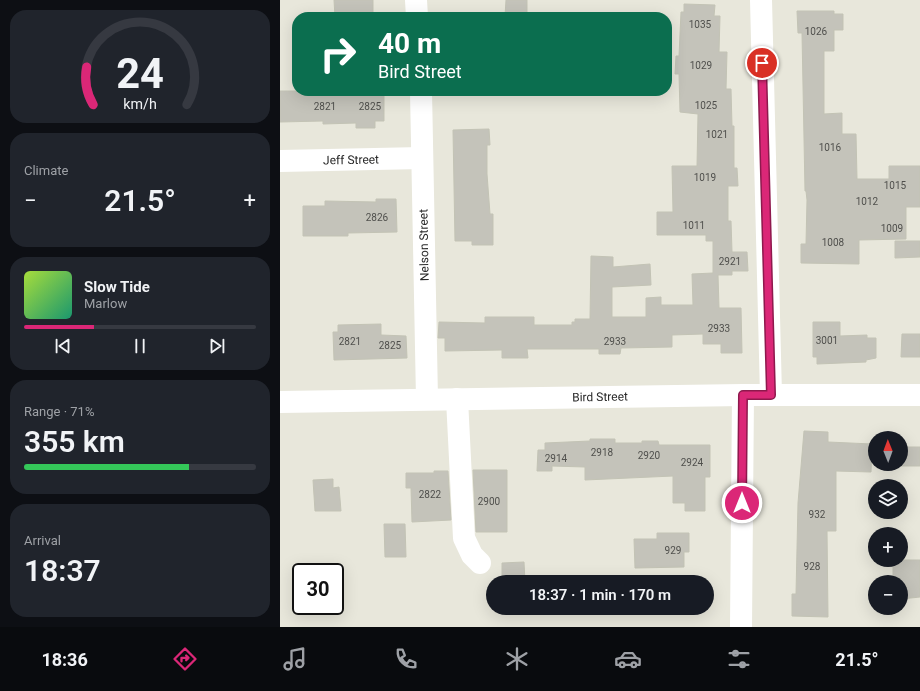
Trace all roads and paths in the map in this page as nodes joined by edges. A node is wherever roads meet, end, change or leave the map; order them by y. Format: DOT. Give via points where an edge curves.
graph roads {
  1 [pos="416,0"];
  2 [pos="761,0"];
  3 [pos="417,12"];
  4 [pos="420,96"];
  5 [pos="422,158"];
  6 [pos="280,161"];
  7 [pos="743,395"];
  8 [pos="771,395"];
  9 [pos="920,395"];
  10 [pos="427,399"];
  11 [pos="457,399"];
  12 [pos="280,402"];
  13 [pos="480,564"];
  14 [pos="741,627"];
  1 -- 3 [label="street"];
  2 -- 8 [label="street"];
  4 -- 5 [label="street, Nelson Street"];
  5 -- 6 [label="street, Jeff Street"];
  5 -- 10 [label="street, Nelson Street"];
  7 -- 8 [label="street, Bird Street"];
  7 -- 11 [label="street, Bird Street"];
  7 -- 14 [label="street"];
  8 -- 9 [label="street, Bird Street"];
  10 -- 11 [label="street, Bird Street"];
  10 -- 12 [label="street, Bird Street"];
  11 -- 13 [label="street" via="464,538 472,555"];
}
